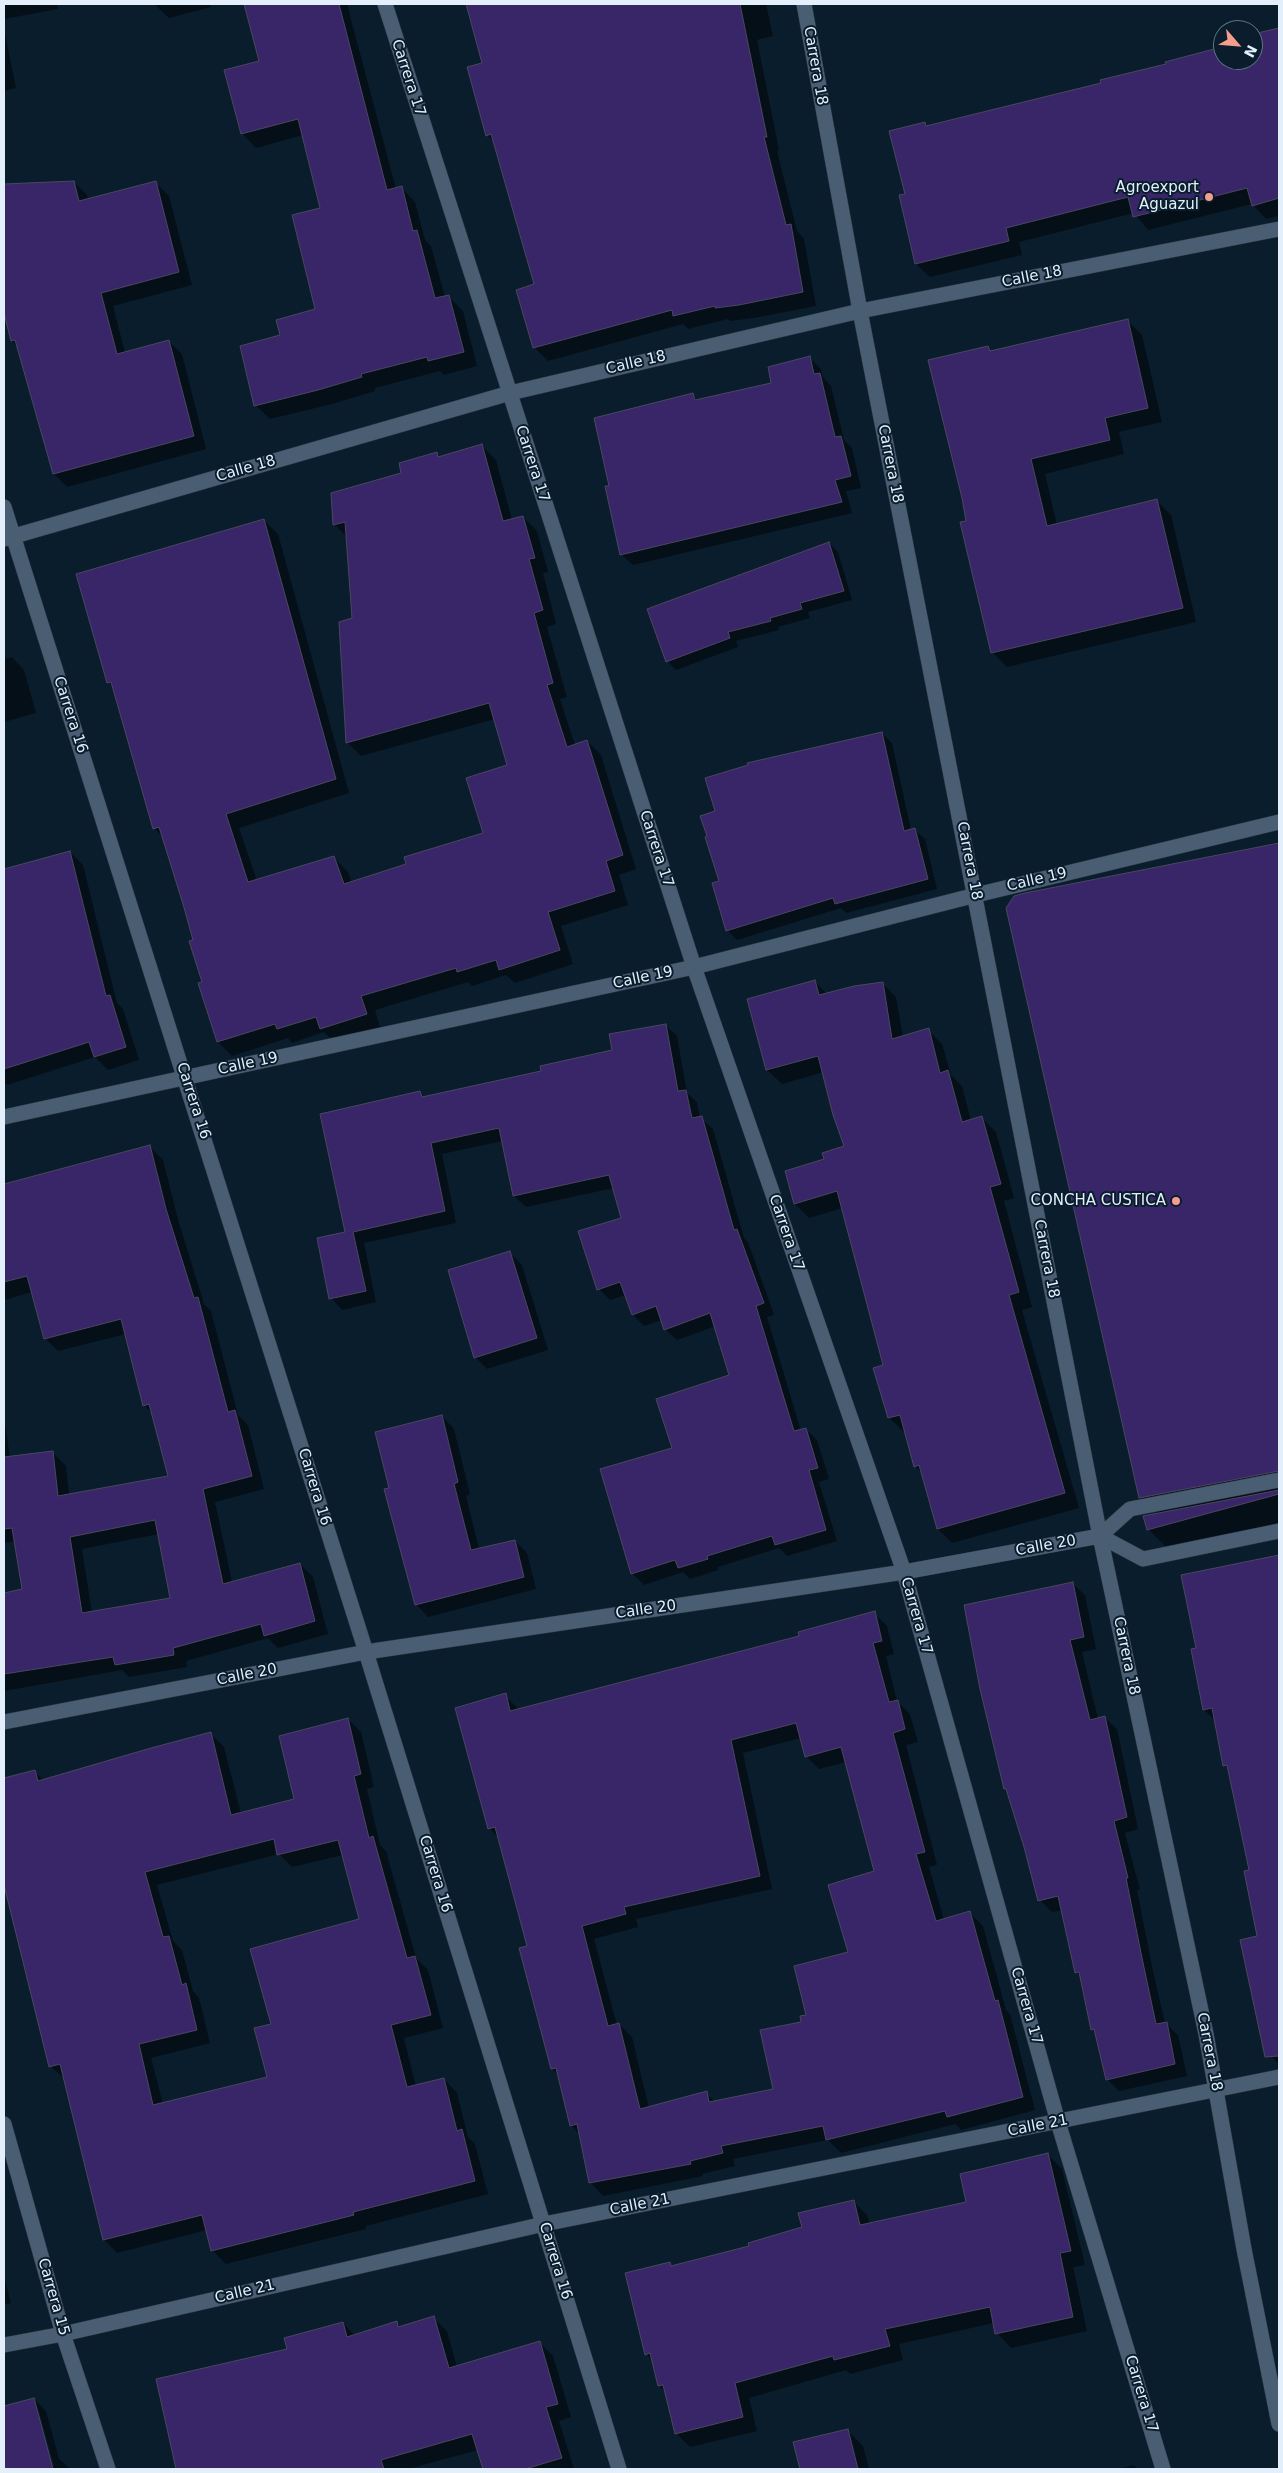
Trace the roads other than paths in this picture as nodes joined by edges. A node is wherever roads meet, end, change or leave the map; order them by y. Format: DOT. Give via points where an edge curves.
graph roads {
  1 [pos="384,4"];
  2 [pos="804,4"];
  3 [pos="1279,229"];
  4 [pos="860,311"];
  5 [pos="510,393"];
  6 [pos="4,507"];
  7 [pos="8,538"];
  8 [pos="1279,822"];
  9 [pos="976,895"];
  10 [pos="694,967"];
  11 [pos="185,1077"];
  12 [pos="4,1117"];
  13 [pos="1279,1480"];
  14 [pos="1279,1531"];
  15 [pos="1100,1536"];
  16 [pos="904,1572"];
  17 [pos="366,1652"];
  18 [pos="4,1722"];
  19 [pos="1279,2077"];
  20 [pos="1216,2089"];
  21 [pos="1058,2122"];
  22 [pos="4,2124"];
  23 [pos="544,2224"];
  24 [pos="63,2334"];
  25 [pos="4,2345"];
  26 [pos="1279,2424"];
  27 [pos="108,2469"];
  28 [pos="619,2469"];
  29 [pos="1164,2469"];
  1 -- 5 [label="street, Carrera 17"];
  2 -- 4 [label="street, Carrera 18"];
  3 -- 4 [label="street, Calle 18"];
  4 -- 5 [label="street, Calle 18"];
  4 -- 9 [label="street, Carrera 18"];
  5 -- 7 [label="street, Calle 18"];
  5 -- 10 [label="street, Carrera 17"];
  6 -- 7 [label="street, Carrera 16"];
  7 -- 11 [label="street, Carrera 16"];
  8 -- 9 [label="street, Calle 19"];
  9 -- 10 [label="street, Calle 19"];
  9 -- 15 [label="street, Carrera 18"];
  10 -- 11 [label="street, Calle 19"];
  10 -- 16 [label="street, Carrera 17"];
  11 -- 12 [label="street, Calle 19"];
  11 -- 17 [label="street, Carrera 16"];
  13 -- 15 [label="street" via="1130,1509"];
  14 -- 15 [label="street" via="1143,1559"];
  15 -- 16 [label="street, Calle 20"];
  15 -- 20 [label="street, Carrera 18"];
  16 -- 17 [label="street, Calle 20"];
  16 -- 21 [label="street, Carrera 17"];
  17 -- 18 [label="street, Calle 20"];
  17 -- 23 [label="street, Carrera 16"];
  19 -- 20 [label="street, Calle 21"];
  20 -- 21 [label="street, Calle 21"];
  20 -- 26 [label="street, Carrera 18"];
  21 -- 23 [label="street, Calle 21"];
  21 -- 29 [label="street, Carrera 17"];
  22 -- 24 [label="street, Carrera 15"];
  23 -- 24 [label="street, Calle 21"];
  23 -- 28 [label="street, Carrera 16"];
  24 -- 25 [label="street, Calle 21"];
  24 -- 27 [label="street, Carrera 15"];
}
